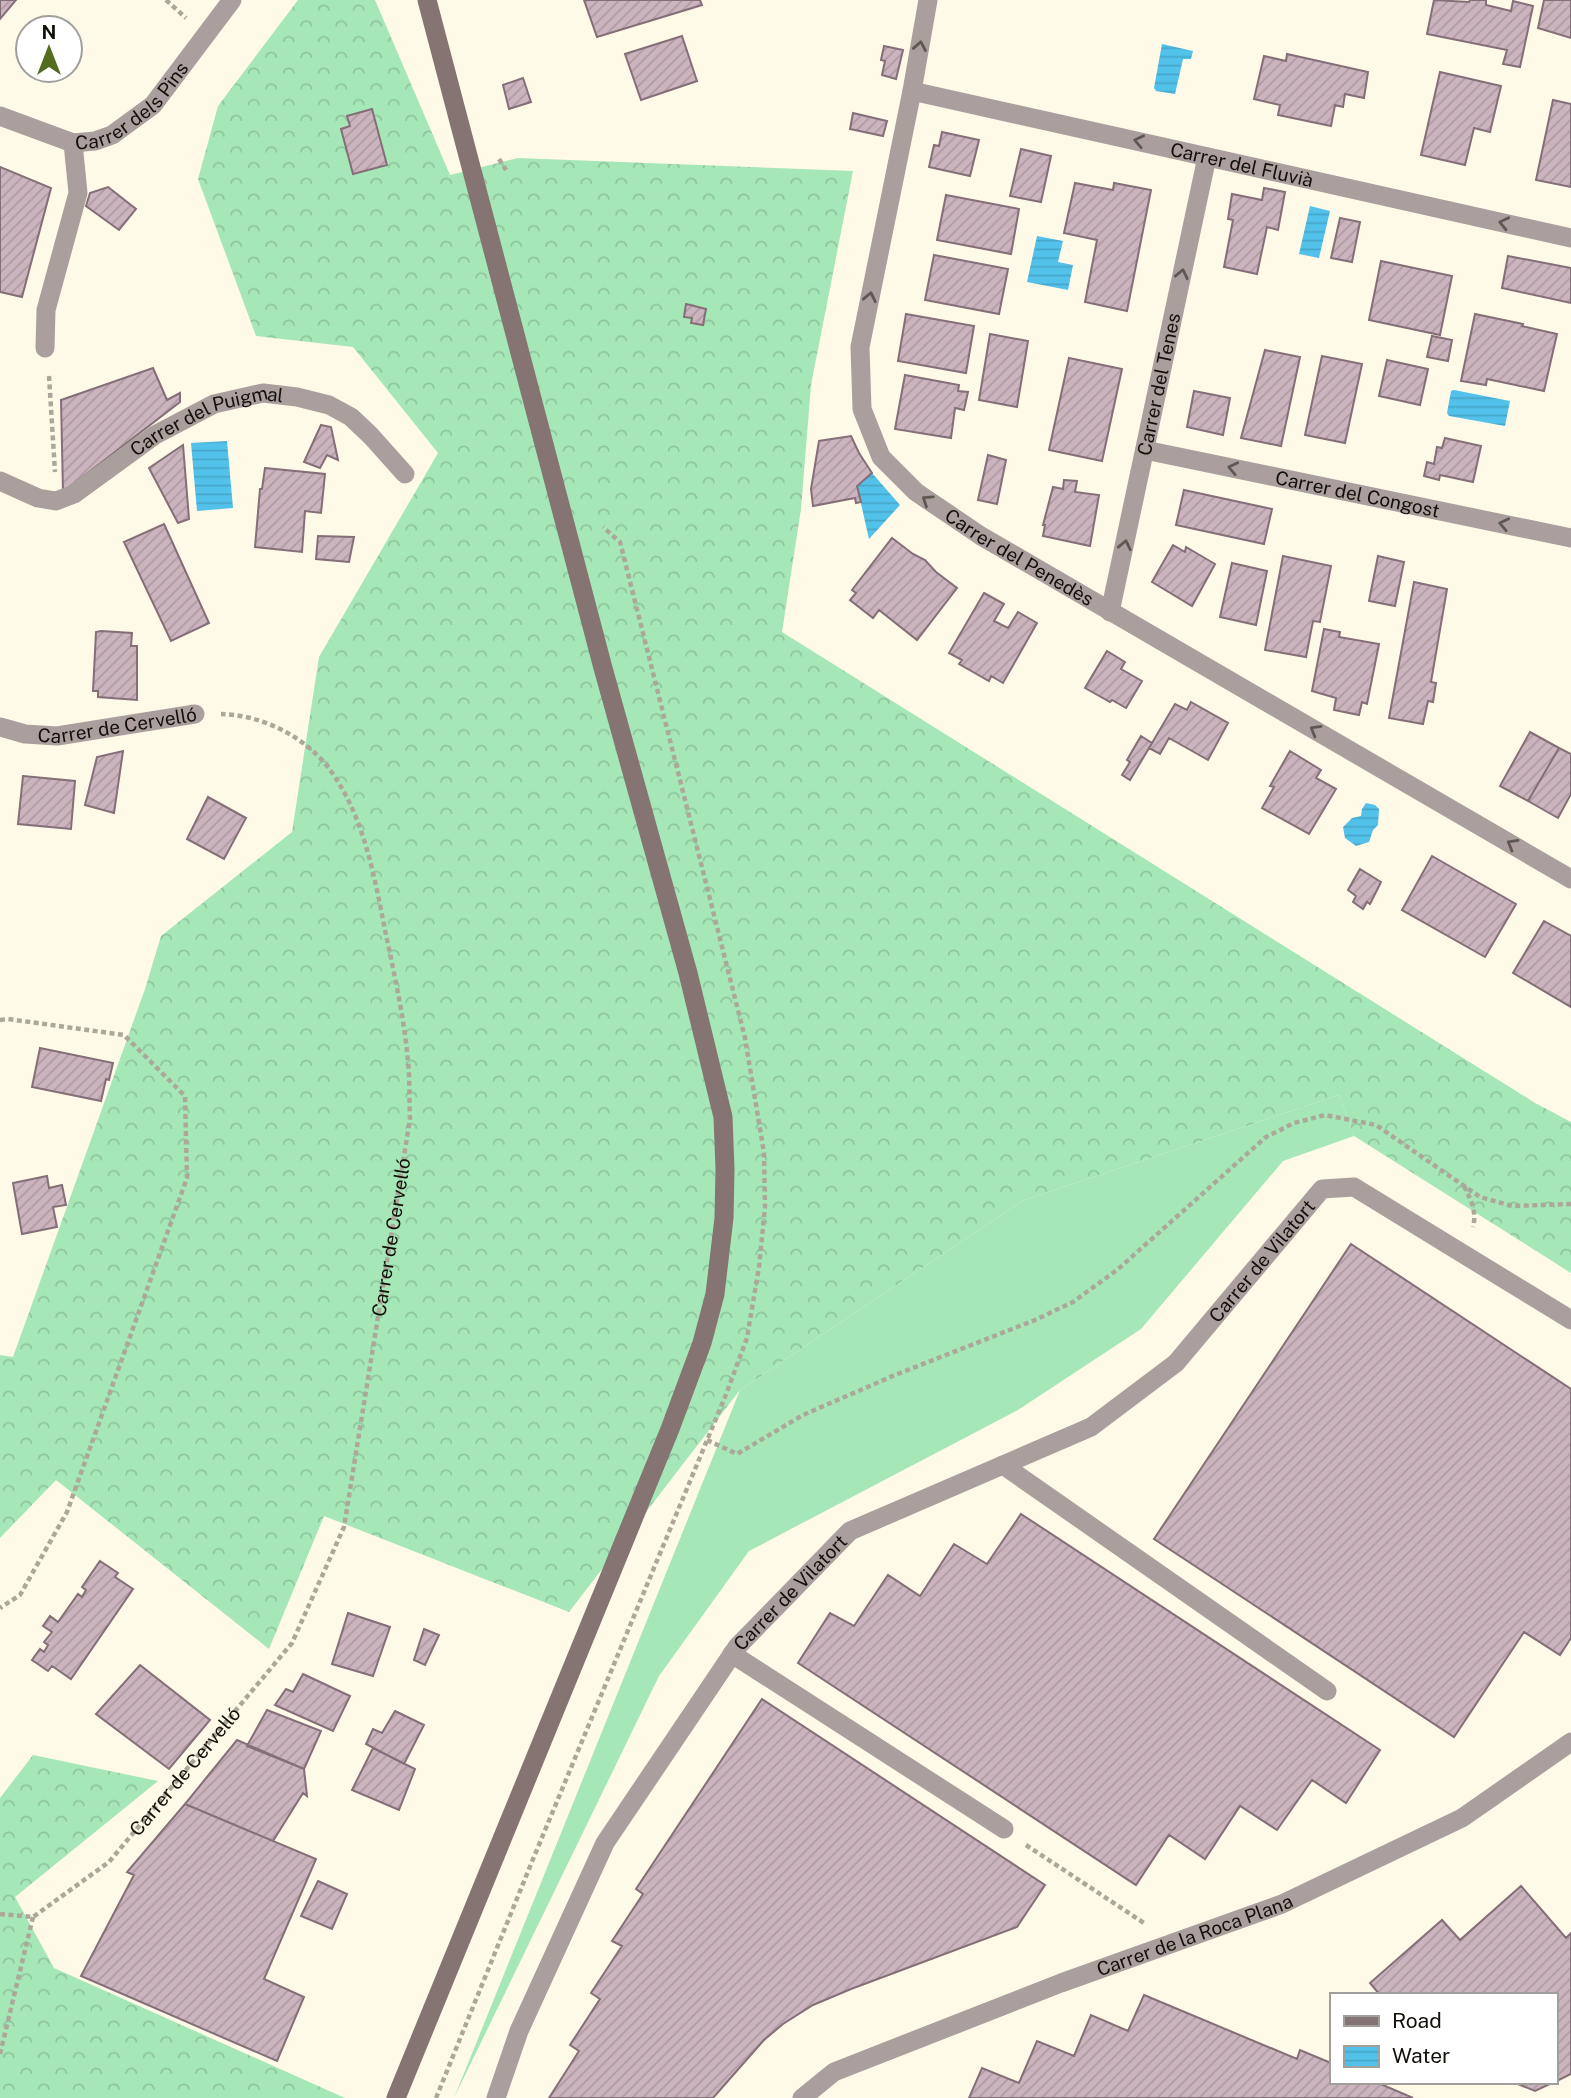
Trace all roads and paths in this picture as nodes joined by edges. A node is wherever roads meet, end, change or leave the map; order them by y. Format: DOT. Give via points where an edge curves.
graph roads {
  1 [pos="232,0"];
  2 [pos="428,0"];
  3 [pos="928,0"];
  4 [pos="912,91"];
  5 [pos="0,116"];
  6 [pos="73,143"];
  7 [pos="1207,157"];
  8 [pos="1571,238"];
  9 [pos="45,348"];
  10 [pos="51,383"];
  11 [pos="1145,450"];
  12 [pos="405,474"];
  13 [pos="0,481"];
  14 [pos="56,500"];
  15 [pos="603,527"];
  16 [pos="1571,538"];
  17 [pos="1110,612"];
  18 [pos="195,714"];
  19 [pos="0,727"];
  20 [pos="1571,878"];
  21 [pos="0,1020"];
  22 [pos="1464,1185"];
  23 [pos="1571,1204"];
  24 [pos="1459,1251"];
  25 [pos="1569,1315"];
  26 [pos="708,1440"];
  27 [pos="1003,1465"];
  28 [pos="0,1608"];
  29 [pos="733,1654"];
  30 [pos="1327,1691"];
  31 [pos="1571,1742"];
  32 [pos="1004,1829"];
  33 [pos="0,1914"];
  34 [pos="33,1917"];
  35 [pos="1174,1942"];
  36 [pos="0,2054"];
  37 [pos="396,2098"];
  38 [pos="436,2098"];
  39 [pos="496,2098"];
  40 [pos="802,2098"];
  1 -- 6 [label="street, Carrer dels Pins" via="153,106 112,135"];
  2 -- 37 [label="main road" via="688,973 723,1116 725,1169 715,1294 702,1343"];
  4 -- 3 [label="street, Carrer del Penedès, one-way"];
  7 -- 4 [label="street, Carrer del Fluvià, one-way"];
  17 -- 4 [label="street, Carrer del Penedès, one-way" via="916,492 881,457 862,409 860,347"];
  5 -- 6 [label="street, Carrer dels Pins"];
  6 -- 9 [label="street" via="78,193 46,310"];
  8 -- 7 [label="street, Carrer del Fluvià, one-way"];
  11 -- 7 [label="street, Carrer del Tenes, one-way"];
  10 -- 14 [label="path"];
  16 -- 11 [label="street, Carrer del Congost, one-way"];
  17 -- 11 [label="street, Carrer del Tenes, one-way"];
  12 -- 14 [label="street, Carrer del Puigmal" via="351,417 329,405 263,393 214,404 155,435 74,494"];
  13 -- 14 [label="street" via="38,498"];
  15 -- 26 [label="path" via="620,542 745,1038 764,1153 765,1208 747,1338"];
  20 -- 17 [label="street, Carrer del Penedès, one-way"];
  18 -- 19 [label="street, Carrer de Cervelló" via="57,736"];
  18 -- 34 [label="path, Carrer de Cervelló" via="262,720 296,737 327,766 355,813 375,877 393,971 408,1059 410,1119 344,1527 292,1643 109,1862"];
  21 -- 28 [label="path" via="124,1035 185,1096 187,1178 67,1512 20,1595"];
  22 -- 23 [label="path" via="1480,1197 1512,1206"];
  22 -- 24 [label="path" via="1474,1205 1475,1224"];
  22 -- 26 [label="path" via="1376,1125 1325,1115 1294,1122 1266,1137 1117,1270 1073,1302 803,1415 737,1454"];
  24 -- 25 [label="street"];
  24 -- 27 [label="street, Carrer de Vilatort" via="1354,1187 1322,1189 1176,1363 1091,1427"];
  26 -- 38 [label="path"];
  27 -- 29 [label="street, Carrer de Vilatort" via="850,1531"];
  27 -- 30 [label="street"];
  29 -- 32 [label="street"];
  29 -- 39 [label="street, Carrer de Vilatort" via="605,1843 519,2031"];
  31 -- 35 [label="street, Carrer de la Roca Plana" via="1462,1818 1282,1904"];
  32 -- 35 [label="path"];
  33 -- 34 [label="path"];
  34 -- 36 [label="path"];
  35 -- 40 [label="street, Carrer de la Roca Plana" via="834,2072"];
}
